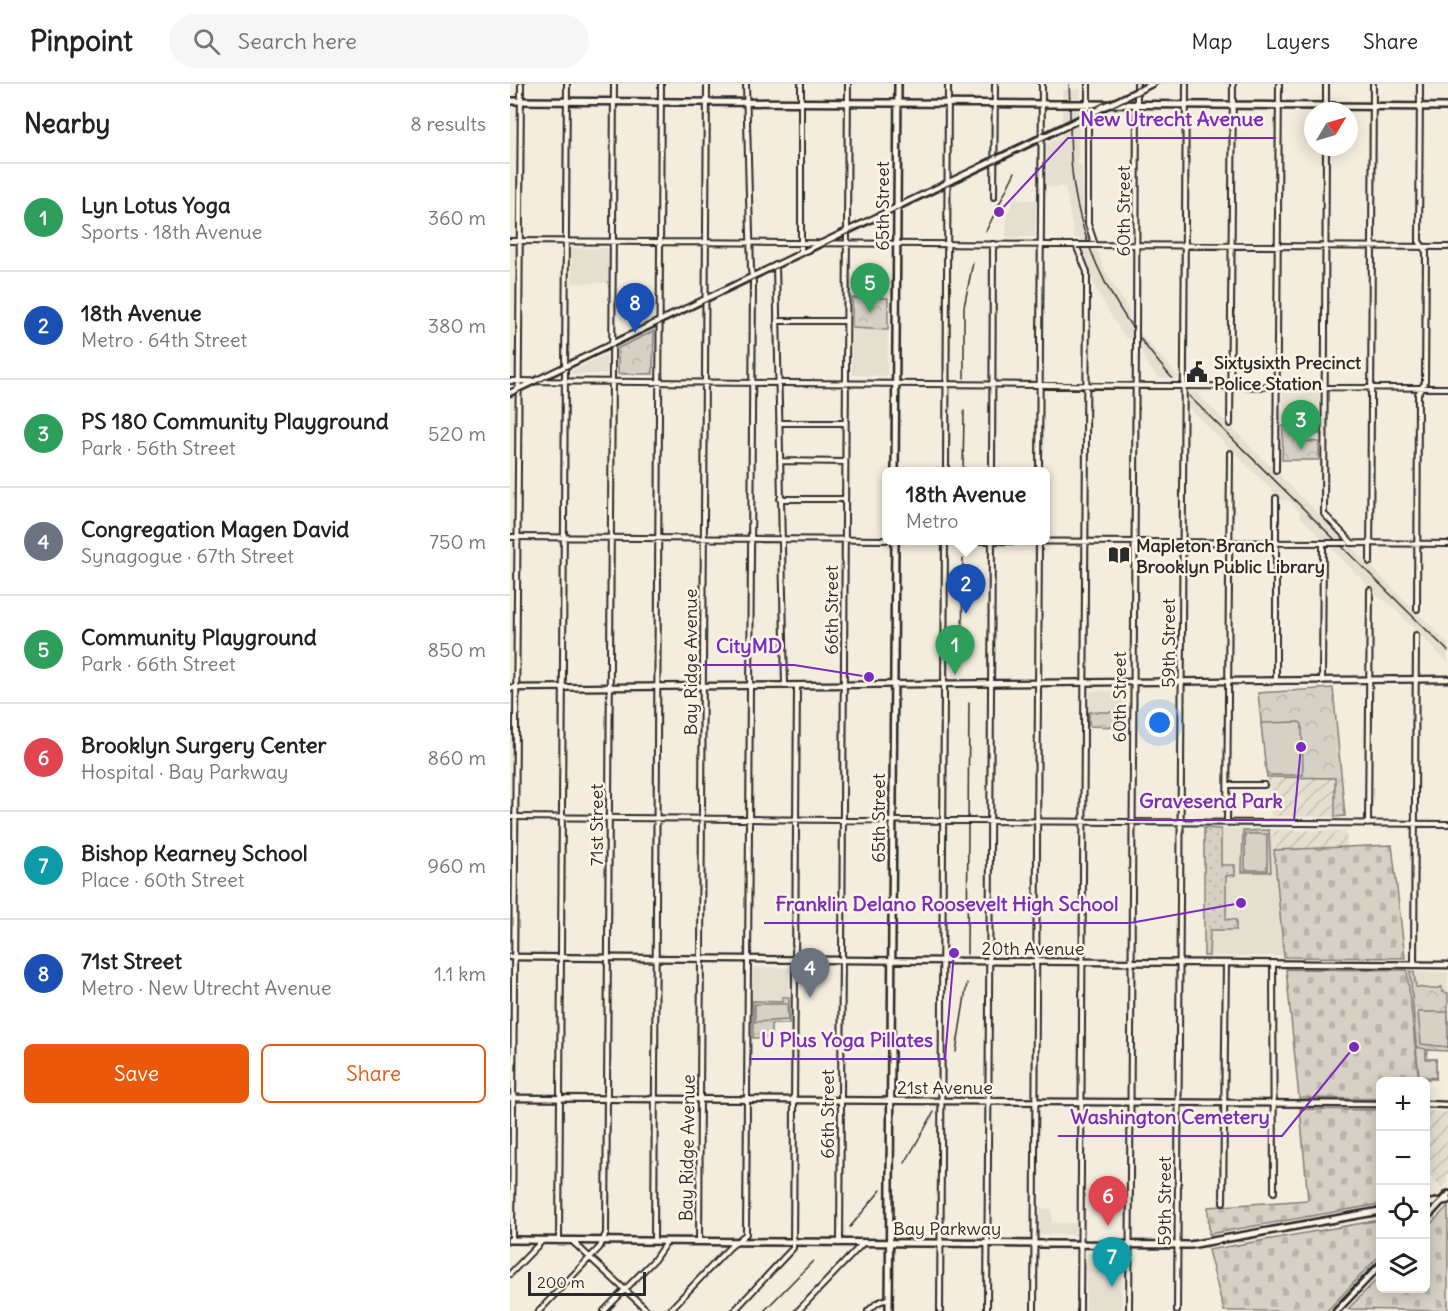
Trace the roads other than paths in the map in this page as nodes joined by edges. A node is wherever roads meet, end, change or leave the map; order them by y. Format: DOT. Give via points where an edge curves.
graph roads {
  1 [pos="520,84"];
  2 [pos="567,84"];
  3 [pos="614,84"];
  4 [pos="661,84"];
  5 [pos="707,84"];
  6 [pos="746,84"];
  7 [pos="801,84"];
  8 [pos="848,84"];
  9 [pos="898,84"];
  10 [pos="948,84"];
  11 [pos="995,84"];
  12 [pos="1042,84"];
  13 [pos="1089,84"];
  14 [pos="1137,84"];
  15 [pos="1152,84"];
  16 [pos="1186,84"];
  17 [pos="1233,84"];
  18 [pos="1280,84"];
  19 [pos="1326,84"];
  20 [pos="1373,84"];
  21 [pos="1420,84"];
  22 [pos="1137,92"];
  23 [pos="510,101"];
  24 [pos="520,101"];
  25 [pos="567,101"];
  26 [pos="614,101"];
  27 [pos="661,102"];
  28 [pos="707,102"];
  29 [pos="747,102"];
  30 [pos="1326,102"];
  31 [pos="801,103"];
  32 [pos="848,103"];
  33 [pos="898,103"];
  34 [pos="948,104"];
  35 [pos="995,104"];
  36 [pos="1042,104"];
  37 [pos="1088,104"];
  38 [pos="1110,105"];
  39 [pos="1137,105"];
  40 [pos="1185,105"];
  41 [pos="1232,105"];
  42 [pos="1279,106"];
  43 [pos="1373,106"];
  44 [pos="1358,107"];
  45 [pos="1420,107"];
  46 [pos="1448,107"];
  47 [pos="1304,108"];
  48 [pos="1088,115"];
  49 [pos="1041,138"];
  50 [pos="1326,156"];
  51 [pos="995,160"];
  52 [pos="948,183"];
  53 [pos="994,197"];
  54 [pos="897,206"];
  55 [pos="846,231"];
  56 [pos="510,241"];
  57 [pos="519,241"];
  58 [pos="567,241"];
  59 [pos="613,241"];
  60 [pos="660,241"];
  61 [pos="707,242"];
  62 [pos="750,242"];
  63 [pos="800,242"];
  64 [pos="825,242"];
  65 [pos="847,242"];
  66 [pos="897,243"];
  67 [pos="947,244"];
  68 [pos="993,244"];
  69 [pos="1041,244"];
  70 [pos="1077,245"];
  71 [pos="1095,245"];
  72 [pos="1136,245"];
  73 [pos="1185,245"];
  74 [pos="1231,246"];
  75 [pos="1278,246"];
  76 [pos="1325,246"];
  77 [pos="1372,247"];
  78 [pos="1423,247"];
  79 [pos="1448,247"];
  80 [pos="801,253"];
  81 [pos="776,265"];
  82 [pos="752,277"];
  83 [pos="706,299"];
  84 [pos="777,321"];
  85 [pos="846,321"];
  86 [pos="659,322"];
  87 [pos="612,345"];
  88 [pos="565,366"];
  89 [pos="518,380"];
  90 [pos="510,381"];
  91 [pos="565,381"];
  92 [pos="612,381"];
  93 [pos="532,382"];
  94 [pos="659,382"];
  95 [pos="705,383"];
  96 [pos="752,383"];
  97 [pos="778,383"];
  98 [pos="846,383"];
  99 [pos="896,384"];
  100 [pos="946,384"];
  101 [pos="993,384"];
  102 [pos="1040,385"];
  103 [pos="1086,385"];
  104 [pos="1135,385"];
  105 [pos="1184,386"];
  106 [pos="1231,386"];
  107 [pos="1277,386"];
  108 [pos="1324,387"];
  109 [pos="1371,387"];
  110 [pos="1422,388"];
  111 [pos="1448,388"];
  112 [pos="519,389"];
  113 [pos="510,393"];
  114 [pos="779,423"];
  115 [pos="845,423"];
  116 [pos="1230,424"];
  117 [pos="1230,453"];
  118 [pos="780,461"];
  119 [pos="845,462"];
  120 [pos="895,467"];
  121 [pos="946,467"];
  122 [pos="992,467"];
  123 [pos="1039,467"];
  124 [pos="1276,470"];
  125 [pos="1276,498"];
  126 [pos="780,499"];
  127 [pos="845,499"];
  128 [pos="510,537"];
  129 [pos="517,537"];
  130 [pos="564,538"];
  131 [pos="611,538"];
  132 [pos="658,538"];
  133 [pos="704,539"];
  134 [pos="751,539"];
  135 [pos="782,539"];
  136 [pos="844,540"];
  137 [pos="882,540"];
  138 [pos="1050,541"];
  139 [pos="1085,541"];
  140 [pos="1134,542"];
  141 [pos="1183,542"];
  142 [pos="1229,542"];
  143 [pos="1276,543"];
  144 [pos="1325,543"];
  145 [pos="1352,543"];
  146 [pos="1370,543"];
  147 [pos="1417,544"];
  148 [pos="1448,544"];
  149 [pos="895,545"];
  150 [pos="945,545"];
  151 [pos="992,545"];
  152 [pos="1039,545"];
  153 [pos="1370,562"];
  154 [pos="1370,590"];
  155 [pos="1417,609"];
  156 [pos="1416,635"];
  157 [pos="1448,679"];
  158 [pos="1369,680"];
  159 [pos="1416,680"];
  160 [pos="1322,681"];
  161 [pos="1228,682"];
  162 [pos="1276,682"];
  163 [pos="1182,683"];
  164 [pos="1038,684"];
  165 [pos="1084,684"];
  166 [pos="1133,684"];
  167 [pos="894,685"];
  168 [pos="944,685"];
  169 [pos="991,685"];
  170 [pos="750,686"];
  171 [pos="785,686"];
  172 [pos="797,686"];
  173 [pos="844,686"];
  174 [pos="610,687"];
  175 [pos="657,687"];
  176 [pos="704,687"];
  177 [pos="513,688"];
  178 [pos="563,688"];
  179 [pos="1228,785"];
  180 [pos="1264,785"];
  181 [pos="510,817"];
  182 [pos="516,817"];
  183 [pos="562,818"];
  184 [pos="609,818"];
  185 [pos="656,819"];
  186 [pos="702,819"];
  187 [pos="749,819"];
  188 [pos="796,819"];
  189 [pos="843,820"];
  190 [pos="893,820"];
  191 [pos="943,821"];
  192 [pos="990,821"];
  193 [pos="1036,822"];
  194 [pos="1083,822"];
  195 [pos="1132,822"];
  196 [pos="1180,822"];
  197 [pos="1227,823"];
  198 [pos="1368,824"];
  199 [pos="1415,824"];
  200 [pos="1448,824"];
  201 [pos="512,957"];
  202 [pos="561,958"];
  203 [pos="608,958"];
  204 [pos="655,958"];
  205 [pos="701,959"];
  206 [pos="748,960"];
  207 [pos="795,960"];
  208 [pos="842,960"];
  209 [pos="892,961"];
  210 [pos="942,961"];
  211 [pos="990,961"];
  212 [pos="1036,961"];
  213 [pos="1082,962"];
  214 [pos="1131,962"];
  215 [pos="1180,963"];
  216 [pos="1226,963"];
  217 [pos="1273,963"];
  218 [pos="1414,964"];
  219 [pos="1448,965"];
  220 [pos="512,1098"];
  221 [pos="560,1098"];
  222 [pos="607,1098"];
  223 [pos="654,1099"];
  224 [pos="701,1099"];
  225 [pos="747,1099"];
  226 [pos="794,1100"];
  227 [pos="840,1100"];
  228 [pos="891,1100"];
  229 [pos="941,1101"];
  230 [pos="988,1101"];
  231 [pos="1035,1102"];
  232 [pos="1082,1102"];
  233 [pos="1130,1102"];
  234 [pos="1179,1103"];
  235 [pos="1226,1103"];
  236 [pos="1272,1104"];
  237 [pos="1376,1104"];
  238 [pos="1430,1104"];
  239 [pos="1448,1105"];
  240 [pos="1274,1192"];
  241 [pos="1448,1194"];
  242 [pos="1445,1200"];
  243 [pos="1223,1202"];
  244 [pos="1430,1202"];
  245 [pos="1376,1212"];
  246 [pos="1430,1214"];
  247 [pos="511,1240"];
  248 [pos="559,1240"];
  249 [pos="542,1241"];
  250 [pos="572,1241"];
  251 [pos="603,1241"];
  252 [pos="654,1241"];
  253 [pos="667,1241"];
  254 [pos="699,1241"];
  255 [pos="738,1241"];
  256 [pos="793,1242"];
  257 [pos="840,1243"];
  258 [pos="863,1243"];
  259 [pos="890,1243"];
  260 [pos="940,1243"];
  261 [pos="987,1243"];
  262 [pos="1034,1244"];
  263 [pos="1081,1244"];
  264 [pos="1129,1244"];
  265 [pos="1178,1245"];
  266 [pos="591,1257"];
  267 [pos="1376,1269"];
  268 [pos="510,1274"];
  269 [pos="625,1289"];
  270 [pos="890,1298"];
  271 [pos="539,1311"];
  272 [pos="604,1311"];
  273 [pos="648,1311"];
  274 [pos="669,1311"];
  275 [pos="734,1311"];
  276 [pos="798,1311"];
  277 [pos="868,1311"];
  278 [pos="889,1311"];
  279 [pos="940,1311"];
  280 [pos="987,1311"];
  281 [pos="1034,1311"];
  282 [pos="1080,1311"];
  283 [pos="1129,1311"];
  284 [pos="1177,1311"];
  285 [pos="1336,1311"];
  1 -- 24 [label="street"];
  2 -- 25 [label="street"];
  3 -- 26 [label="street, 71st Street"];
  4 -- 27 [label="street"];
  5 -- 28 [label="street, Bay Ridge Avenue"];
  6 -- 29 [label="street"];
  7 -- 31 [label="street"];
  8 -- 32 [label="street, 66th Street"];
  9 -- 33 [label="main road, 65th Street"];
  10 -- 34 [label="street"];
  11 -- 35 [label="street"];
  12 -- 36 [label="street"];
  13 -- 37 [label="street"];
  14 -- 22 [label="street, 60th Street"];
  15 -- 22 [label="street"];
  16 -- 40 [label="street, 59th Street"];
  17 -- 41 [label="street"];
  18 -- 42 [label="street"];
  19 -- 30 [label="street"];
  20 -- 43 [label="street"];
  21 -- 45 [label="street"];
  22 -- 38 [label="street"];
  22 -- 39 [label="street, 60th Street"];
  23 -- 24 [label="main road"];
  24 -- 25 [label="main road"];
  24 -- 57 [label="street"];
  25 -- 26 [label="main road"];
  25 -- 58 [label="street"];
  26 -- 27 [label="main road"];
  26 -- 59 [label="street, 71st Street"];
  27 -- 28 [label="main road"];
  27 -- 60 [label="street"];
  28 -- 29 [label="main road"];
  28 -- 61 [label="street, Bay Ridge Avenue"];
  29 -- 31 [label="main road"];
  29 -- 62 [label="street"];
  31 -- 32 [label="main road"];
  31 -- 63 [label="street"];
  32 -- 33 [label="main road"];
  32 -- 55 [label="street, 66th Street"];
  33 -- 34 [label="main road"];
  33 -- 54 [label="main road, 65th Street"];
  34 -- 35 [label="main road"];
  34 -- 52 [label="street"];
  35 -- 36 [label="main road"];
  35 -- 51 [label="street"];
  36 -- 37 [label="main road, bridge"];
  36 -- 49 [label="street"];
  37 -- 38 [label="main road"];
  37 -- 48 [label="street"];
  38 -- 39 [label="main road"];
  38 -- 48 [label="street"];
  39 -- 40 [label="main road"];
  39 -- 72 [label="street, 60th Street"];
  40 -- 41 [label="main road"];
  40 -- 73 [label="street, 59th Street"];
  41 -- 42 [label="main road"];
  41 -- 74 [label="street"];
  42 -- 47 [label="main road"];
  42 -- 75 [label="street"];
  43 -- 44 [label="main road"];
  43 -- 45 [label="main road"];
  43 -- 77 [label="street"];
  45 -- 46 [label="main road"];
  45 -- 78 [label="street" via="1419,241"];
  48 -- 49 [label="street, bridge"];
  48 -- 71 [label="street" via="1088,224"];
  49 -- 51 [label="street"];
  49 -- 69 [label="street"];
  50 -- 76 [label="street"];
  51 -- 52 [label="street"];
  51 -- 53 [label="street"];
  52 -- 54 [label="street"];
  52 -- 67 [label="street"];
  54 -- 55 [label="street"];
  54 -- 66 [label="main road, 65th Street"];
  55 -- 64 [label="street"];
  55 -- 65 [label="street, 66th Street"];
  56 -- 57 [label="street"];
  57 -- 58 [label="street"];
  57 -- 89 [label="street"];
  58 -- 59 [label="street"];
  58 -- 88 [label="street"];
  59 -- 60 [label="street"];
  59 -- 87 [label="street, 71st Street"];
  60 -- 61 [label="street"];
  60 -- 86 [label="street"];
  61 -- 62 [label="street"];
  61 -- 83 [label="street, Bay Ridge Avenue"];
  62 -- 63 [label="street"];
  62 -- 82 [label="street"];
  63 -- 64 [label="street"];
  63 -- 80 [label="street"];
  64 -- 65 [label="street"];
  64 -- 80 [label="street"];
  65 -- 66 [label="street"];
  65 -- 85 [label="street, 66th Street"];
  66 -- 67 [label="street"];
  66 -- 99 [label="main road, 65th Street"];
  67 -- 68 [label="street"];
  67 -- 100 [label="street"];
  68 -- 69 [label="street"];
  68 -- 101 [label="street"];
  69 -- 70 [label="street"];
  69 -- 102 [label="street"];
  70 -- 71 [label="street, bridge"];
  70 -- 103 [label="street" via="1087,272"];
  71 -- 72 [label="street"];
  72 -- 73 [label="street"];
  72 -- 104 [label="street, 60th Street, bridge"];
  73 -- 74 [label="street"];
  73 -- 105 [label="street, 59th Street"];
  74 -- 75 [label="street"];
  74 -- 106 [label="street"];
  75 -- 76 [label="street"];
  75 -- 107 [label="street"];
  76 -- 77 [label="street"];
  76 -- 108 [label="street"];
  77 -- 78 [label="street"];
  77 -- 109 [label="street"];
  78 -- 79 [label="street"];
  78 -- 110 [label="street" via="1426,264"];
  80 -- 81 [label="street"];
  81 -- 82 [label="street"];
  81 -- 84 [label="street"];
  82 -- 83 [label="street"];
  82 -- 96 [label="street"];
  83 -- 86 [label="street"];
  83 -- 95 [label="street, Bay Ridge Avenue"];
  84 -- 85 [label="street"];
  84 -- 97 [label="street"];
  85 -- 98 [label="street, 66th Street"];
  86 -- 87 [label="street"];
  86 -- 94 [label="street"];
  87 -- 88 [label="street"];
  87 -- 92 [label="street, 71st Street"];
  88 -- 91 [label="street"];
  88 -- 93 [label="street"];
  89 -- 90 [label="street"];
  89 -- 93 [label="street"];
  89 -- 112 [label="street"];
  91 -- 92 [label="street"];
  91 -- 93 [label="street"];
  91 -- 130 [label="street"];
  92 -- 94 [label="street"];
  92 -- 131 [label="street, 71st Street"];
  93 -- 112 [label="street"];
  94 -- 95 [label="street"];
  94 -- 132 [label="street"];
  95 -- 96 [label="street"];
  95 -- 133 [label="street, Bay Ridge Avenue"];
  96 -- 97 [label="street"];
  96 -- 134 [label="street"];
  97 -- 98 [label="street"];
  97 -- 114 [label="street"];
  98 -- 99 [label="street"];
  98 -- 115 [label="street, 66th Street"];
  99 -- 100 [label="street"];
  99 -- 120 [label="main road, 65th Street"];
  100 -- 101 [label="street"];
  100 -- 121 [label="street"];
  101 -- 102 [label="street"];
  101 -- 122 [label="street"];
  102 -- 103 [label="street"];
  102 -- 123 [label="street"];
  103 -- 104 [label="street"];
  103 -- 139 [label="street"];
  104 -- 105 [label="street"];
  104 -- 140 [label="street, 60th Street"];
  105 -- 106 [label="street"];
  105 -- 141 [label="street, 59th Street"];
  106 -- 107 [label="street"];
  106 -- 116 [label="street"];
  107 -- 108 [label="street"];
  107 -- 124 [label="street"];
  108 -- 109 [label="street"];
  108 -- 145 [label="street" via="1324,514"];
  109 -- 110 [label="street"];
  109 -- 146 [label="street"];
  110 -- 111 [label="street"];
  110 -- 147 [label="street" via="1418,394"];
  112 -- 113 [label="street"];
  112 -- 129 [label="street"];
  114 -- 115 [label="street"];
  114 -- 118 [label="street"];
  115 -- 119 [label="street, 66th Street"];
  117 -- 142 [label="street"];
  118 -- 119 [label="street"];
  118 -- 126 [label="street"];
  119 -- 127 [label="street, 66th Street"];
  125 -- 143 [label="street"];
  126 -- 127 [label="street"];
  126 -- 135 [label="street"];
  127 -- 136 [label="street, 66th Street"];
  128 -- 129 [label="street"];
  129 -- 130 [label="street"];
  129 -- 177 [label="street"];
  130 -- 131 [label="street"];
  130 -- 178 [label="street"];
  131 -- 132 [label="street"];
  131 -- 174 [label="street, 71st Street"];
  132 -- 133 [label="street"];
  132 -- 175 [label="street"];
  133 -- 134 [label="street"];
  133 -- 176 [label="street, Bay Ridge Avenue"];
  134 -- 135 [label="street"];
  134 -- 170 [label="street"];
  135 -- 136 [label="street"];
  135 -- 171 [label="street"];
  136 -- 137 [label="street"];
  136 -- 173 [label="street, 66th Street"];
  138 -- 139 [label="street"];
  139 -- 140 [label="street"];
  139 -- 165 [label="street"];
  140 -- 141 [label="street"];
  140 -- 166 [label="street, 60th Street"];
  141 -- 142 [label="street"];
  141 -- 163 [label="street, 59th Street"];
  142 -- 143 [label="street"];
  142 -- 161 [label="street"];
  143 -- 144 [label="street"];
  143 -- 162 [label="street"];
  144 -- 145 [label="street, bridge"];
  144 -- 160 [label="street"];
  145 -- 146 [label="street"];
  146 -- 147 [label="street"];
  146 -- 153 [label="street"];
  147 -- 148 [label="street"];
  147 -- 155 [label="street"];
  149 -- 167 [label="main road, 65th Street"];
  150 -- 168 [label="street"];
  151 -- 169 [label="street"];
  152 -- 164 [label="street"];
  154 -- 158 [label="street"];
  156 -- 159 [label="street"];
  157 -- 159 [label="street"];
  158 -- 159 [label="street"];
  158 -- 160 [label="street"];
  158 -- 198 [label="street"];
  159 -- 199 [label="street"];
  160 -- 162 [label="street"];
  161 -- 162 [label="street"];
  161 -- 163 [label="street"];
  161 -- 179 [label="street"];
  163 -- 166 [label="street"];
  163 -- 196 [label="street, 59th Street"];
  164 -- 165 [label="street"];
  164 -- 169 [label="street"];
  164 -- 193 [label="street"];
  165 -- 166 [label="street"];
  165 -- 194 [label="street"];
  166 -- 195 [label="street, 60th Street"];
  167 -- 168 [label="street"];
  167 -- 173 [label="street"];
  167 -- 190 [label="main road, 65th Street"];
  168 -- 169 [label="street"];
  168 -- 191 [label="street"];
  169 -- 192 [label="street"];
  170 -- 171 [label="street"];
  170 -- 176 [label="street"];
  170 -- 187 [label="street"];
  171 -- 172 [label="street"];
  172 -- 173 [label="street"];
  172 -- 188 [label="street"];
  173 -- 189 [label="street, 66th Street"];
  174 -- 175 [label="street"];
  174 -- 178 [label="street"];
  174 -- 184 [label="street, 71st Street"];
  175 -- 176 [label="street"];
  175 -- 185 [label="street"];
  176 -- 186 [label="street, Bay Ridge Avenue"];
  177 -- 178 [label="street"];
  177 -- 182 [label="street"];
  178 -- 183 [label="street"];
  179 -- 180 [label="street"];
  179 -- 197 [label="street"];
  181 -- 182 [label="street"];
  182 -- 183 [label="street"];
  182 -- 201 [label="street"];
  183 -- 184 [label="street"];
  183 -- 202 [label="street"];
  184 -- 185 [label="street"];
  184 -- 203 [label="street, 71st Street"];
  185 -- 186 [label="street"];
  185 -- 204 [label="street"];
  186 -- 187 [label="street"];
  186 -- 205 [label="street, Bay Ridge Avenue"];
  187 -- 188 [label="street"];
  187 -- 206 [label="street"];
  188 -- 189 [label="street"];
  188 -- 207 [label="street"];
  189 -- 190 [label="street"];
  189 -- 208 [label="street, 66th Street"];
  190 -- 191 [label="street"];
  190 -- 209 [label="main road, 65th Street"];
  191 -- 192 [label="street, bridge"];
  191 -- 210 [label="street"];
  192 -- 193 [label="street"];
  192 -- 211 [label="street"];
  193 -- 194 [label="street"];
  193 -- 212 [label="street"];
  194 -- 195 [label="street"];
  194 -- 213 [label="street"];
  195 -- 196 [label="street"];
  195 -- 214 [label="street, 60th Street"];
  196 -- 197 [label="street"];
  196 -- 215 [label="street, 59th Street"];
  197 -- 198 [label="street"];
  198 -- 199 [label="street"];
  199 -- 200 [label="street"];
  199 -- 218 [label="street"];
  201 -- 202 [label="street, 20th Avenue"];
  201 -- 220 [label="street"];
  202 -- 203 [label="street, 20th Avenue"];
  202 -- 221 [label="street"];
  203 -- 204 [label="street, 20th Avenue"];
  203 -- 222 [label="street, 71st Street"];
  204 -- 205 [label="street, 20th Avenue"];
  204 -- 223 [label="street"];
  205 -- 206 [label="street, 20th Avenue"];
  205 -- 224 [label="street, Bay Ridge Avenue"];
  206 -- 207 [label="street, 20th Avenue"];
  206 -- 225 [label="street"];
  207 -- 208 [label="street, 20th Avenue"];
  207 -- 226 [label="street"];
  208 -- 209 [label="street, 20th Avenue"];
  208 -- 227 [label="street, 66th Street"];
  209 -- 210 [label="street, 20th Avenue"];
  209 -- 228 [label="main road, 65th Street"];
  210 -- 211 [label="street, 20th Avenue, bridge"];
  210 -- 229 [label="street"];
  211 -- 212 [label="street, 20th Avenue"];
  211 -- 230 [label="street"];
  212 -- 213 [label="street, 20th Avenue"];
  212 -- 231 [label="street"];
  213 -- 214 [label="street, 20th Avenue"];
  213 -- 232 [label="street"];
  214 -- 215 [label="street, 20th Avenue"];
  214 -- 233 [label="street, 60th Street"];
  215 -- 216 [label="street, 20th Avenue"];
  215 -- 234 [label="street, 59th Street"];
  216 -- 217 [label="street, 20th Avenue"];
  216 -- 235 [label="street"];
  217 -- 218 [label="street, 20th Avenue"];
  217 -- 236 [label="street"];
  218 -- 219 [label="street, 20th Avenue"];
  220 -- 221 [label="street, 21st Avenue"];
  220 -- 247 [label="street"];
  221 -- 222 [label="street, 21st Avenue"];
  221 -- 248 [label="street"];
  222 -- 223 [label="street, 21st Avenue"];
  222 -- 251 [label="street, 71st Street"];
  223 -- 224 [label="street, 21st Avenue"];
  223 -- 252 [label="street"];
  224 -- 225 [label="street, 21st Avenue"];
  224 -- 254 [label="street, Bay Ridge Avenue"];
  225 -- 226 [label="street, 21st Avenue"];
  225 -- 255 [label="street" via="746,1234"];
  226 -- 227 [label="street, 21st Avenue"];
  226 -- 256 [label="street"];
  227 -- 228 [label="street, 21st Avenue"];
  227 -- 257 [label="street, 66th Street"];
  228 -- 229 [label="street, 21st Avenue"];
  228 -- 259 [label="main road, 65th Street"];
  229 -- 230 [label="street, 21st Avenue"];
  229 -- 260 [label="street"];
  230 -- 231 [label="street, 21st Avenue"];
  230 -- 261 [label="street"];
  231 -- 232 [label="street, 21st Avenue"];
  231 -- 262 [label="street"];
  232 -- 233 [label="street, 21st Avenue"];
  232 -- 263 [label="street"];
  233 -- 234 [label="street, 21st Avenue"];
  233 -- 264 [label="street, 60th Street"];
  234 -- 235 [label="street, 21st Avenue"];
  234 -- 265 [label="street, 59th Street"];
  235 -- 236 [label="street, 21st Avenue"];
  235 -- 243 [label="street"];
  236 -- 237 [label="street, 21st Avenue"];
  236 -- 240 [label="street"];
  238 -- 239 [label="street"];
  241 -- 242 [label="main road"];
  242 -- 244 [label="main road"];
  242 -- 246 [label="main road"];
  245 -- 265 [label="main road, Bay Parkway"];
  247 -- 249 [label="main road, Bay Parkway"];
  248 -- 249 [label="main road, Bay Parkway"];
  248 -- 250 [label="main road, Bay Parkway"];
  249 -- 268 [label="street"];
  250 -- 251 [label="main road, Bay Parkway"];
  250 -- 266 [label="street"];
  251 -- 252 [label="main road, Bay Parkway"];
  251 -- 266 [label="street"];
  252 -- 253 [label="main road, Bay Parkway"];
  253 -- 254 [label="main road, Bay Parkway"];
  253 -- 269 [label="street"];
  254 -- 255 [label="main road, Bay Parkway"];
  255 -- 256 [label="main road, Bay Parkway"];
  255 -- 274 [label="street"];
  256 -- 257 [label="main road, Bay Parkway"];
  256 -- 275 [label="street" via="791,1251"];
  257 -- 258 [label="main road, Bay Parkway"];
  258 -- 259 [label="main road, Bay Parkway"];
  258 -- 276 [label="street"];
  259 -- 260 [label="main road, Bay Parkway"];
  259 -- 270 [label="main road, 65th Street"];
  260 -- 261 [label="main road, Bay Parkway"];
  260 -- 279 [label="street"];
  261 -- 262 [label="main road, Bay Parkway"];
  261 -- 280 [label="street"];
  262 -- 263 [label="main road, Bay Parkway"];
  262 -- 281 [label="street"];
  263 -- 264 [label="main road, Bay Parkway"];
  263 -- 282 [label="street"];
  264 -- 265 [label="main road, Bay Parkway"];
  264 -- 283 [label="street, 60th Street"];
  265 -- 284 [label="street, 59th Street"];
  266 -- 269 [label="street"];
  266 -- 271 [label="street"];
  267 -- 285 [label="main road"];
  269 -- 272 [label="street"];
  269 -- 273 [label="street"];
  270 -- 277 [label="street"];
  270 -- 278 [label="main road, 65th Street"];
}
